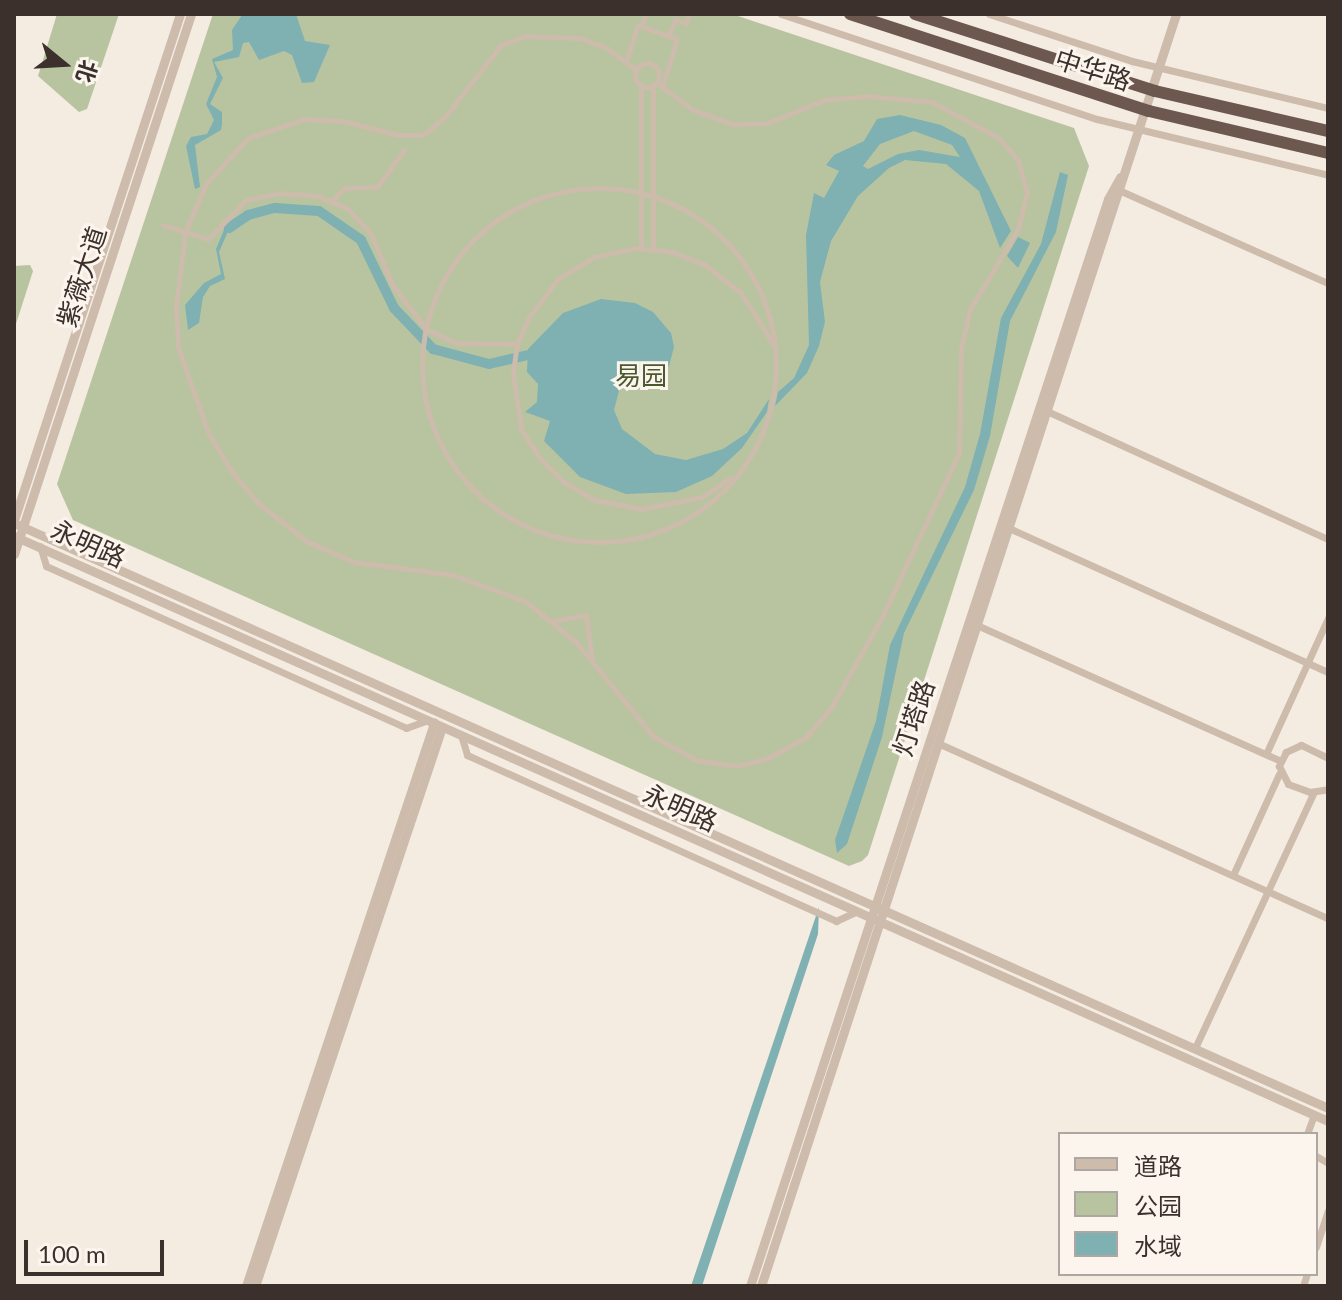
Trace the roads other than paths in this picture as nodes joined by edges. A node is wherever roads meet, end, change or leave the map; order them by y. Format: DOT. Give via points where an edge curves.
graph roads {
  1 [pos="180,14"];
  2 [pos="191,14"];
  3 [pos="646,14"];
  4 [pos="689,14"];
  5 [pos="781,14"];
  6 [pos="850,14"];
  7 [pos="915,14"];
  8 [pos="989,14"];
  9 [pos="1176,14"];
  10 [pos="641,26"];
  11 [pos="669,35"];
  12 [pos="626,61"];
  13 [pos="1159,68"];
  14 [pos="636,70"];
  15 [pos="641,85"];
  16 [pos="657,85"];
  17 [pos="1151,90"];
  18 [pos="1328,108"];
  19 [pos="1144,109"];
  20 [pos="1138,129"];
  21 [pos="1328,131"];
  22 [pos="404,150"];
  23 [pos="1328,153"];
  24 [pos="1125,166"];
  25 [pos="1328,175"];
  26 [pos="1121,191"];
  27 [pos="641,192"];
  28 [pos="653,197"];
  29 [pos="331,202"];
  30 [pos="163,225"];
  31 [pos="185,232"];
  32 [pos="641,248"];
  33 [pos="653,250"];
  34 [pos="1328,283"];
  35 [pos="426,329"];
  36 [pos="517,344"];
  37 [pos="774,344"];
  38 [pos="1049,412"];
  39 [pos="741,470"];
  40 [pos="17,523"];
  41 [pos="1011,529"];
  42 [pos="17,537"];
  43 [pos="1328,539"];
  44 [pos="40,546"];
  45 [pos="14,554"];
  46 [pos="1328,618"];
  47 [pos="552,621"];
  48 [pos="979,626"];
  49 [pos="593,661"];
  50 [pos="1307,663"];
  51 [pos="1328,672"];
  52 [pos="435,723"];
  53 [pos="461,735"];
  54 [pos="940,744"];
  55 [pos="1266,754"];
  56 [pos="1328,758"];
  57 [pos="1281,761"];
  58 [pos="1280,772"];
  59 [pos="1328,789"];
  60 [pos="1314,792"];
  61 [pos="1233,875"];
  62 [pos="1268,890"];
  63 [pos="880,908"];
  64 [pos="857,911"];
  65 [pos="1328,918"];
  66 [pos="876,920"];
  67 [pos="1195,1048"];
  68 [pos="1328,1108"];
  69 [pos="1314,1115"];
  70 [pos="1328,1121"];
  71 [pos="1308,1132"];
  72 [pos="1328,1211"];
  73 [pos="1318,1241"];
  74 [pos="246,1286"];
  75 [pos="255,1286"];
  76 [pos="750,1286"];
  77 [pos="761,1286"];
  1 -- 40 [label="street, 紫薇大道"];
  2 -- 40 [label="street, 紫薇大道"];
  3 -- 10 [label="street"];
  4 -- 11 [label="street" via="686,23 675,19"];
  5 -- 20 [label="street"];
  6 -- 19 [label="highway, 中华路"];
  7 -- 17 [label="highway, 中华路"];
  8 -- 13 [label="street"];
  9 -- 13 [label="street, 灯塔路"];
  10 -- 11 [label="street"];
  10 -- 12 [label="street"];
  11 -- 16 [label="street" via="677,39"];
  12 -- 14 [label="street"];
  12 -- 31 [label="street" via="579,38 525,36 501,45 445,117 423,135 398,135 343,121 304,119 278,126 248,138 229,154 206,184"];
  13 -- 17 [label="street, 灯塔路"];
  13 -- 18 [label="street"];
  14 -- 15 [label="street"];
  14 -- 16 [label="street" via="642,63 658,67"];
  15 -- 16 [label="street"];
  15 -- 27 [label="street"];
  16 -- 28 [label="street"];
  16 -- 49 [label="street" via="693,110 733,124 768,123 824,100 869,96 932,102 999,138 1018,160 1026,211 970,309 961,349 959,453 947,485 831,708 805,738 768,758 737,766 696,760 653,736"];
  17 -- 19 [label="street, 灯塔路"];
  17 -- 21 [label="highway, 中华路"];
  19 -- 20 [label="street, 灯塔路"];
  19 -- 23 [label="highway, 中华路"];
  20 -- 24 [label="street, 灯塔路"];
  20 -- 25 [label="street"];
  22 -- 29 [label="street" via="377,187 344,188"];
  24 -- 26 [label="street, 灯塔路"];
  24 -- 63 [label="street, 灯塔路" via="1108,199"];
  26 -- 34 [label="street"];
  26 -- 38 [label="street, 灯塔路"];
  27 -- 28 [label="street"];
  27 -- 32 [label="street"];
  27 -- 35 [label="street" via="587,188 549,193 493,221 444,277"];
  28 -- 33 [label="street"];
  28 -- 37 [label="street" via="710,224 733,247 765,300"];
  29 -- 31 [label="street" via="278,193 246,200 208,239"];
  29 -- 35 [label="street" via="348,209 371,234 392,284"];
  30 -- 31 [label="street"];
  31 -- 47 [label="street" via="176,306 187,383 229,468 257,502 306,541 354,562 453,575 501,589"];
  32 -- 33 [label="street"];
  32 -- 36 [label="street" via="594,257 558,279 529,317"];
  33 -- 37 [label="street" via="704,264 741,293"];
  35 -- 36 [label="street" via="456,343"];
  35 -- 39 [label="street" via="420,367 423,395 442,448 478,495 530,527 609,545 640,541 711,503"];
  36 -- 39 [label="street" via="521,429 541,460 565,483 595,500 641,509 677,505 702,497"];
  37 -- 39 [label="street" via="771,414"];
  38 -- 41 [label="street, 灯塔路"];
  38 -- 43 [label="street"];
  40 -- 42 [label="street, 紫薇大道"];
  40 -- 63 [label="street, 永明路"];
  41 -- 48 [label="street, 灯塔路"];
  41 -- 50 [label="street"];
  42 -- 44 [label="street, 永明路"];
  42 -- 45 [label="street, 紫薇大道"];
  44 -- 52 [label="street, 永明路"];
  44 -- 52 [label="street" via="46,566 406,728"];
  46 -- 50 [label="street"];
  47 -- 49 [label="street"];
  47 -- 49 [label="street" via="586,615"];
  48 -- 54 [label="street, 灯塔路"];
  48 -- 55 [label="street"];
  50 -- 51 [label="street"];
  50 -- 55 [label="street"];
  52 -- 53 [label="street, 永明路"];
  52 -- 74 [label="street"];
  52 -- 75 [label="street"];
  53 -- 64 [label="street, 永明路"];
  53 -- 64 [label="street" via="467,755 836,921"];
  54 -- 61 [label="street"];
  54 -- 63 [label="street, 灯塔路"];
  55 -- 57 [label="street"];
  56 -- 57 [label="street" via="1301,745"];
  57 -- 58 [label="street"];
  58 -- 60 [label="street" via="1288,784"];
  58 -- 61 [label="street"];
  59 -- 60 [label="street"];
  60 -- 62 [label="street"];
  61 -- 62 [label="street"];
  62 -- 65 [label="street"];
  62 -- 67 [label="street"];
  63 -- 66 [label="street, 灯塔路"];
  63 -- 67 [label="street, 永明路"];
  64 -- 66 [label="street, 永明路"];
  66 -- 69 [label="street, 永明路"];
  66 -- 76 [label="street, 灯塔路"];
  66 -- 77 [label="street, 灯塔路"];
  67 -- 68 [label="street, 永明路"];
  69 -- 70 [label="street, 永明路"];
  69 -- 71 [label="street"];
  72 -- 73 [label="street"];
}
